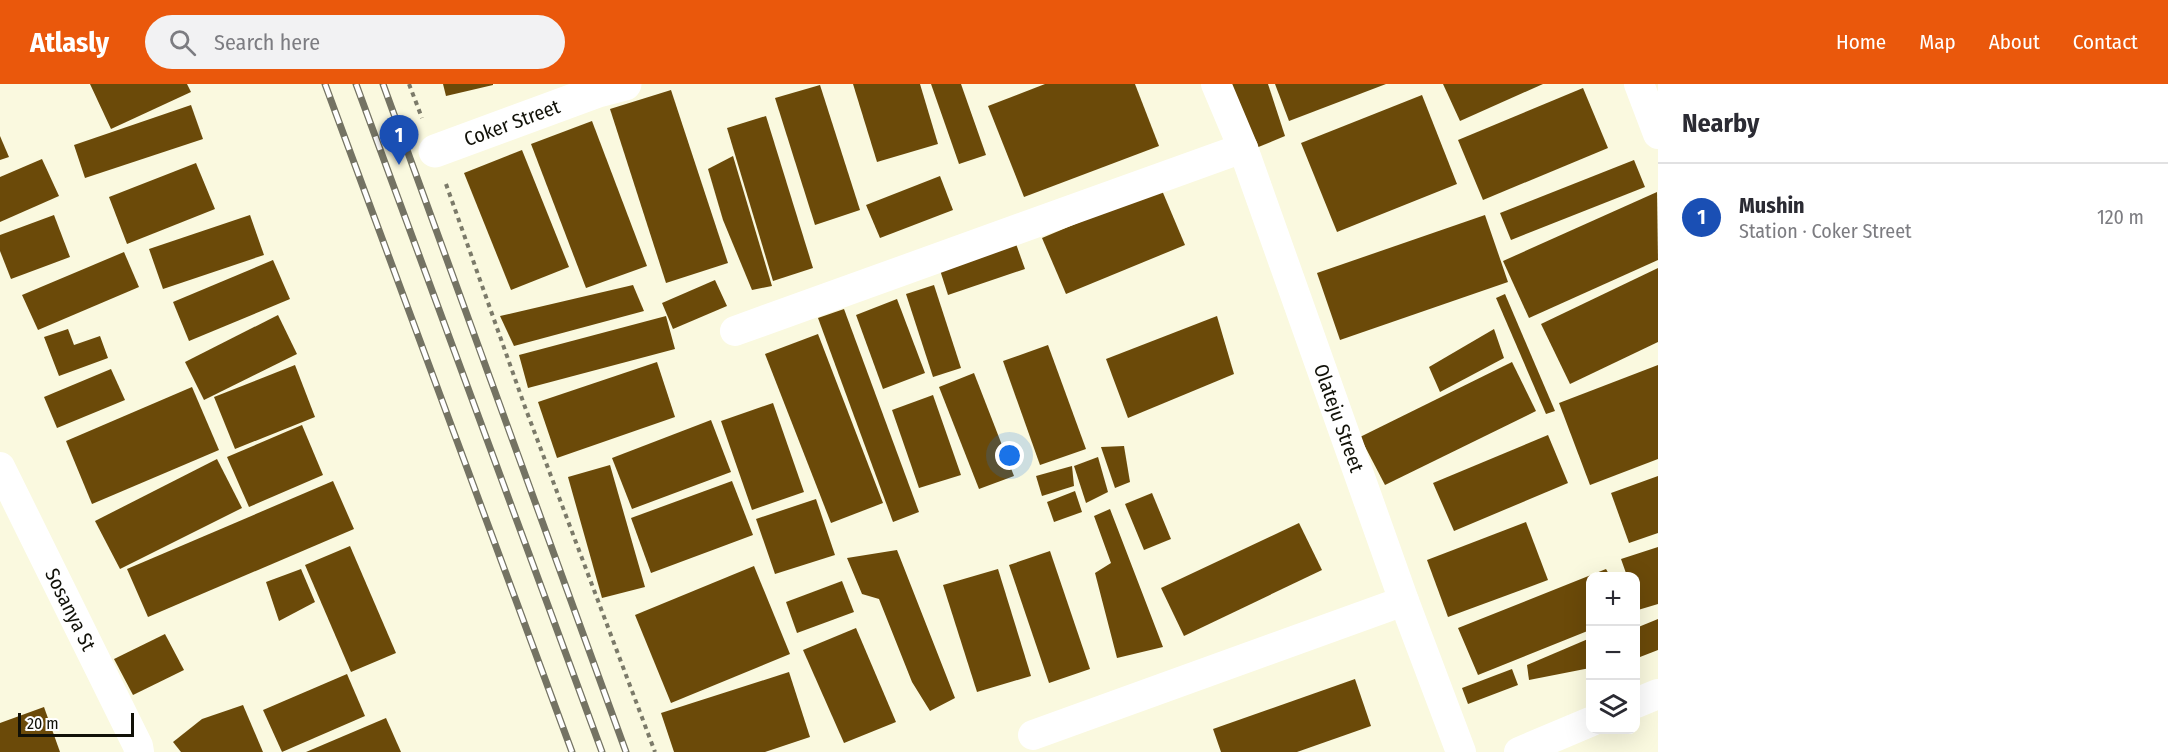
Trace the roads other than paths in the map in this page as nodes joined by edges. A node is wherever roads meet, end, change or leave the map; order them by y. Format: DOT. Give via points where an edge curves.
graph roads {
  1 [pos="625,84"];
  2 [pos="1216,84"];
  3 [pos="1639,84"];
  4 [pos="1658,134"];
  5 [pos="1243,148"];
  6 [pos="435,151"];
  7 [pos="735,331"];
  8 [pos="0,467"];
  9 [pos="1404,601"];
  10 [pos="1658,694"];
  11 [pos="1640,702"];
  12 [pos="1586,724"];
  13 [pos="1033,735"];
  14 [pos="139,752"];
  15 [pos="1461,752"];
  16 [pos="1519,752"];
  1 -- 6 [label="street, Coker Street"];
  2 -- 5 [label="street, Olateju Street"];
  3 -- 4 [label="street"];
  5 -- 7 [label="street"];
  5 -- 9 [label="street, Olateju Street"];
  8 -- 14 [label="street, Sosanya St"];
  9 -- 13 [label="street"];
  9 -- 15 [label="street, Olateju Street"];
  10 -- 11 [label="street"];
  12 -- 16 [label="street"];
}
